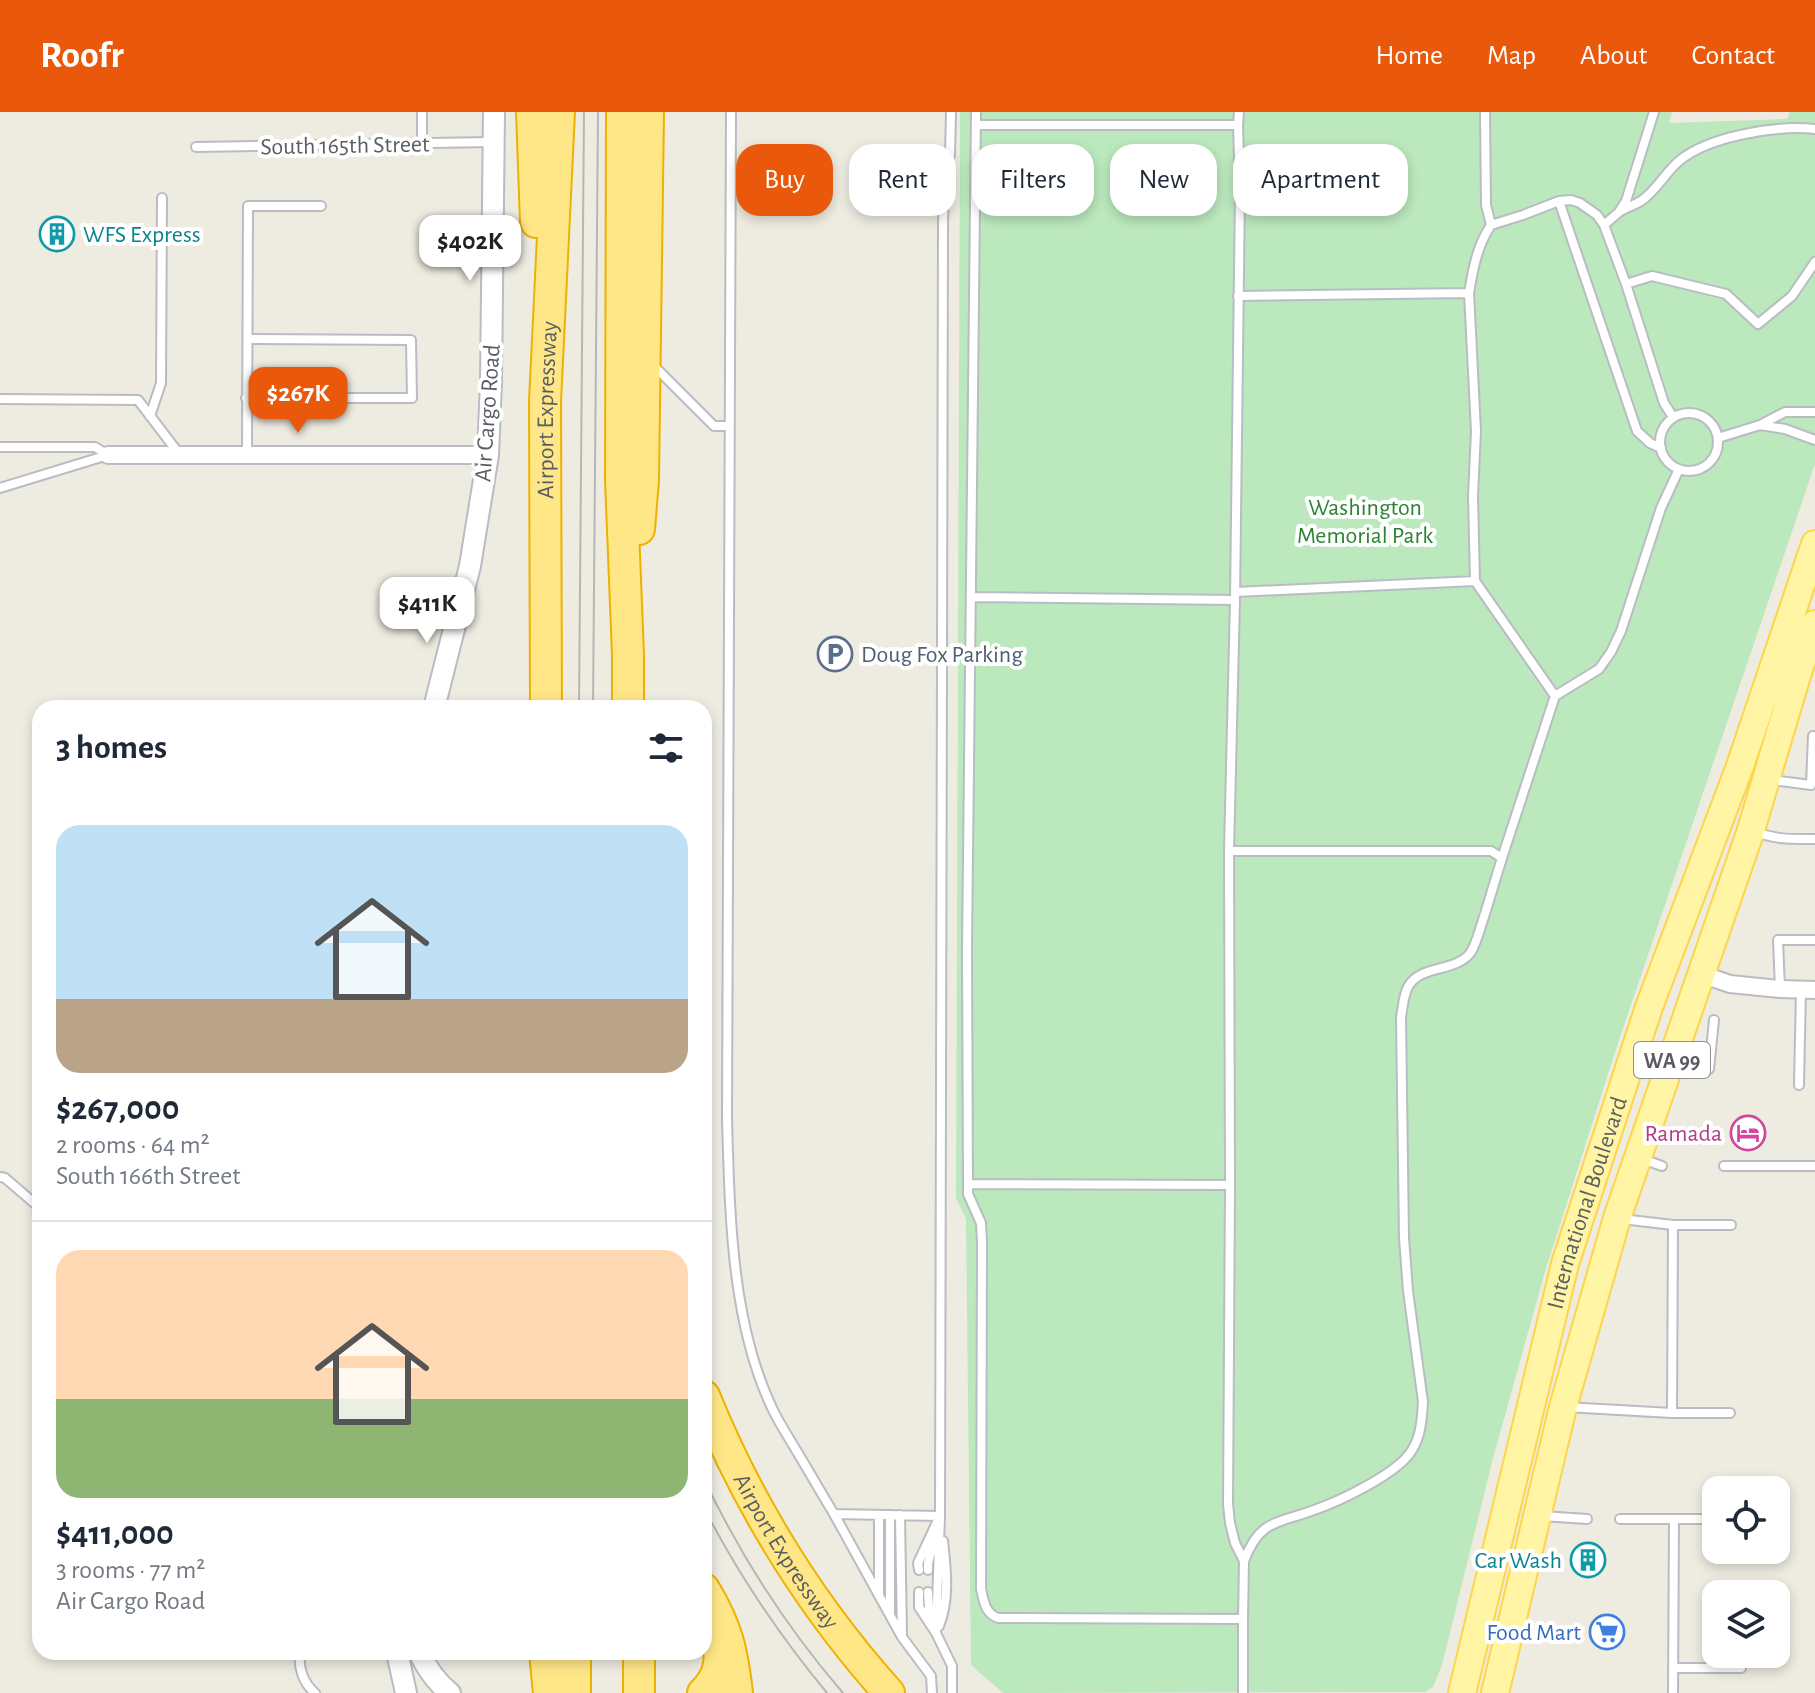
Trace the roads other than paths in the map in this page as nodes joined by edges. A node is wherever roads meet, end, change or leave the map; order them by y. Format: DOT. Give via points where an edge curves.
graph roads {
  1 [pos="422,112"];
  2 [pos="494,112"];
  3 [pos="532,112"];
  4 [pos="559,112"];
  5 [pos="622,112"];
  6 [pos="648,112"];
  7 [pos="731,112"];
  8 [pos="951,112"];
  9 [pos="976,112"];
  10 [pos="1239,112"];
  11 [pos="1485,112"];
  12 [pos="1654,112"];
  13 [pos="976,125"];
  14 [pos="1238,125"];
  15 [pos="1815,129"];
  16 [pos="493,142"];
  17 [pos="422,143"];
  18 [pos="196,147"];
  19 [pos="162,198"];
  20 [pos="1559,201"];
  21 [pos="321,206"];
  22 [pos="1619,212"];
  23 [pos="1491,225"];
  24 [pos="1604,225"];
  25 [pos="1815,262"];
  26 [pos="1626,284"];
  27 [pos="1469,293"];
  28 [pos="1238,296"];
  29 [pos="249,339"];
  30 [pos="644,356"];
  31 [pos="246,398"];
  32 [pos="0,399"];
  33 [pos="545,402"];
  34 [pos="1815,412"];
  35 [pos="150,416"];
  36 [pos="1673,417"];
  37 [pos="1760,425"];
  38 [pos="729,426"];
  39 [pos="1718,438"];
  40 [pos="1815,440"];
  41 [pos="0,447"];
  42 [pos="1661,448"];
  43 [pos="108,455"];
  44 [pos="180,455"];
  45 [pos="247,455"];
  46 [pos="488,455"];
  47 [pos="1679,469"];
  48 [pos="0,488"];
  49 [pos="1815,544"];
  50 [pos="1475,581"];
  51 [pos="1235,596"];
  52 [pos="971,597"];
  53 [pos="1814,628"];
  54 [pos="628,655"];
  55 [pos="1555,696"];
  56 [pos="436,700"];
  57 [pos="546,700"];
  58 [pos="628,700"];
  59 [pos="1813,736"];
  60 [pos="1767,779"];
  61 [pos="1751,830"];
  62 [pos="1815,839"];
  63 [pos="1229,851"];
  64 [pos="1502,858"];
  65 [pos="1693,890"];
  66 [pos="1815,940"];
  67 [pos="1701,974"];
  68 [pos="1780,989"];
  69 [pos="1808,990"];
  70 [pos="1714,1020"];
  71 [pos="1675,1054"];
  72 [pos="1799,1085"];
  73 [pos="1724,1166"];
  74 [pos="1815,1166"];
  75 [pos="0,1177"];
  76 [pos="968,1184"];
  77 [pos="1230,1185"];
  78 [pos="32,1201"];
  79 [pos="1617,1218"];
  80 [pos="1673,1225"];
  81 [pos="1731,1225"];
  82 [pos="1563,1407"];
  83 [pos="1672,1413"];
  84 [pos="1730,1413"];
  85 [pos="712,1415"];
  86 [pos="834,1514"];
  87 [pos="879,1515"];
  88 [pos="895,1515"];
  89 [pos="940,1516"];
  90 [pos="1537,1516"];
  91 [pos="1587,1519"];
  92 [pos="1620,1519"];
  93 [pos="1674,1519"];
  94 [pos="1702,1519"];
  95 [pos="1244,1561"];
  96 [pos="923,1570"];
  97 [pos="924,1592"];
  98 [pos="879,1598"];
  99 [pos="712,1602"];
  100 [pos="890,1617"];
  101 [pos="1243,1619"];
  102 [pos="712,1627"];
  103 [pos="936,1633"];
  104 [pos="902,1637"];
  105 [pos="300,1660"];
  106 [pos="399,1660"];
  107 [pos="422,1660"];
  108 [pos="639,1660"];
  109 [pos="1673,1668"];
  110 [pos="1702,1668"];
  111 [pos="315,1693"];
  112 [pos="406,1693"];
  113 [pos="450,1693"];
  114 [pos="639,1693"];
  115 [pos="703,1693"];
  116 [pos="737,1693"];
  117 [pos="889,1693"];
  118 [pos="932,1693"];
  119 [pos="952,1693"];
  120 [pos="1243,1693"];
  121 [pos="1462,1693"];
  122 [pos="1495,1693"];
  123 [pos="1673,1693"];
  1 -- 17 [label="lane"];
  2 -- 16 [label="street, Air Cargo Road"];
  3 -- 33 [label="highway"];
  4 -- 33 [label="highway, Airport Expressway"];
  5 -- 54 [label="highway" via="621,480"];
  6 -- 30 [label="highway"];
  7 -- 38 [label="lane"];
  8 -- 89 [label="lane" via="943,223"];
  9 -- 13 [label="lane"];
  10 -- 14 [label="lane"];
  11 -- 23 [label="lane"];
  12 -- 22 [label="lane"];
  13 -- 14 [label="lane"];
  13 -- 52 [label="lane"];
  14 -- 28 [label="lane"];
  15 -- 22 [label="lane" via="1752,132 1719,140 1681,159 1642,200"];
  16 -- 17 [label="lane, South 165th Street"];
  16 -- 46 [label="street, Air Cargo Road"];
  17 -- 18 [label="lane, South 165th Street"];
  19 -- 35 [label="lane" via="161,383"];
  20 -- 23 [label="lane"];
  20 -- 24 [label="lane" via="1580,203"];
  20 -- 42 [label="lane" via="1637,431"];
  21 -- 29 [label="lane" via="248,206"];
  22 -- 24 [label="lane"];
  23 -- 27 [label="lane" via="1474,260"];
  24 -- 26 [label="lane"];
  25 -- 26 [label="lane" via="1792,296 1758,324 1726,294 1652,276"];
  26 -- 36 [label="lane"];
  27 -- 28 [label="lane"];
  27 -- 50 [label="lane" via="1476,431"];
  28 -- 51 [label="lane"];
  29 -- 31 [label="lane"];
  29 -- 31 [label="lane" via="411,340 412,398"];
  30 -- 38 [label="lane" via="714,426"];
  30 -- 54 [label="highway" via="643,480"];
  31 -- 45 [label="lane"];
  32 -- 35 [label="lane" via="138,400"];
  33 -- 57 [label="highway, Airport Expressway"];
  34 -- 37 [label="lane" via="1785,412"];
  35 -- 44 [label="lane"];
  36 -- 39 [label="lane" via="1702,415"];
  36 -- 42 [label="lane" via="1661,433"];
  37 -- 39 [label="lane"];
  37 -- 40 [label="lane"];
  38 -- 86 [label="lane" via="727,1120 732,1242 747,1337 761,1381 772,1410"];
  39 -- 47 [label="lane" via="1709,463 1693,471"];
  41 -- 43 [label="lane" via="95,447"];
  42 -- 47 [label="lane" via="1667,462"];
  43 -- 44 [label="street"];
  43 -- 48 [label="lane"];
  44 -- 45 [label="street"];
  45 -- 46 [label="street"];
  46 -- 56 [label="street, Air Cargo Road" via="470,566"];
  47 -- 55 [label="lane" via="1611,652 1599,669"];
  49 -- 65 [label="main road, International Boulevard / WA 99"];
  50 -- 51 [label="lane"];
  50 -- 55 [label="lane"];
  51 -- 52 [label="lane"];
  51 -- 63 [label="lane"];
  52 -- 76 [label="lane"];
  53 -- 60 [label="main road, International Boulevard / WA 99"];
  54 -- 58 [label="highway"];
  55 -- 64 [label="lane"];
  59 -- 60 [label="lane" via="1811,785"];
  60 -- 61 [label="main road, International Boulevard / WA 99"];
  61 -- 62 [label="lane" via="1769,838"];
  61 -- 67 [label="main road, International Boulevard / WA 99"];
  63 -- 64 [label="lane" via="1491,851"];
  63 -- 77 [label="lane"];
  64 -- 95 [label="lane" via="1468,955 1413,980 1401,1017 1404,1238 1423,1402 1415,1443 1381,1477 1334,1502 1272,1523 1251,1543"];
  65 -- 67 [label="main road" via="1691,948"];
  65 -- 121 [label="main road, International Boulevard / WA 99" via="1565,1264"];
  66 -- 68 [label="lane" via="1778,940"];
  67 -- 68 [label="street" via="1730,984"];
  67 -- 71 [label="main road, International Boulevard / WA 99"];
  68 -- 69 [label="street"];
  69 -- 72 [label="lane"];
  70 -- 71 [label="lane" via="1709,1069"];
  71 -- 79 [label="main road, International Boulevard / WA 99" via="1650,1162"];
  73 -- 74 [label="lane"];
  75 -- 78 [label="lane"];
  76 -- 77 [label="lane"];
  76 -- 101 [label="lane" via="982,1243 981,1589 986,1609 1005,1619"];
  77 -- 95 [label="lane" via="1228,1504"];
  79 -- 80 [label="lane"];
  79 -- 82 [label="main road, International Boulevard / WA 99"];
  80 -- 81 [label="lane"];
  80 -- 83 [label="lane"];
  82 -- 83 [label="lane"];
  82 -- 90 [label="main road, International Boulevard / WA 99"];
  83 -- 84 [label="lane"];
  85 -- 117 [label="highway, Airport Expressway" via="766,1523 812,1596"];
  86 -- 87 [label="lane"];
  86 -- 98 [label="lane"];
  87 -- 88 [label="lane"];
  87 -- 98 [label="lane"];
  88 -- 89 [label="lane"];
  88 -- 100 [label="lane"];
  88 -- 104 [label="lane"];
  89 -- 96 [label="lane"];
  89 -- 103 [label="lane"];
  90 -- 91 [label="lane"];
  90 -- 122 [label="main road, International Boulevard / WA 99"];
  92 -- 93 [label="lane"];
  93 -- 94 [label="lane"];
  93 -- 109 [label="lane"];
  95 -- 101 [label="lane"];
  97 -- 103 [label="lane" via="919,1607"];
  98 -- 100 [label="lane"];
  99 -- 116 [label="highway" via="729,1638"];
  100 -- 104 [label="lane"];
  101 -- 120 [label="lane"];
  102 -- 115 [label="highway" via="721,1662"];
  103 -- 119 [label="lane" via="952,1666"];
  104 -- 118 [label="lane" via="931,1676"];
  105 -- 111 [label="lane" via="302,1675"];
  106 -- 112 [label="street"];
  107 -- 113 [label="street"];
  108 -- 114 [label="highway"];
  109 -- 110 [label="lane"];
  109 -- 123 [label="lane"];
}
